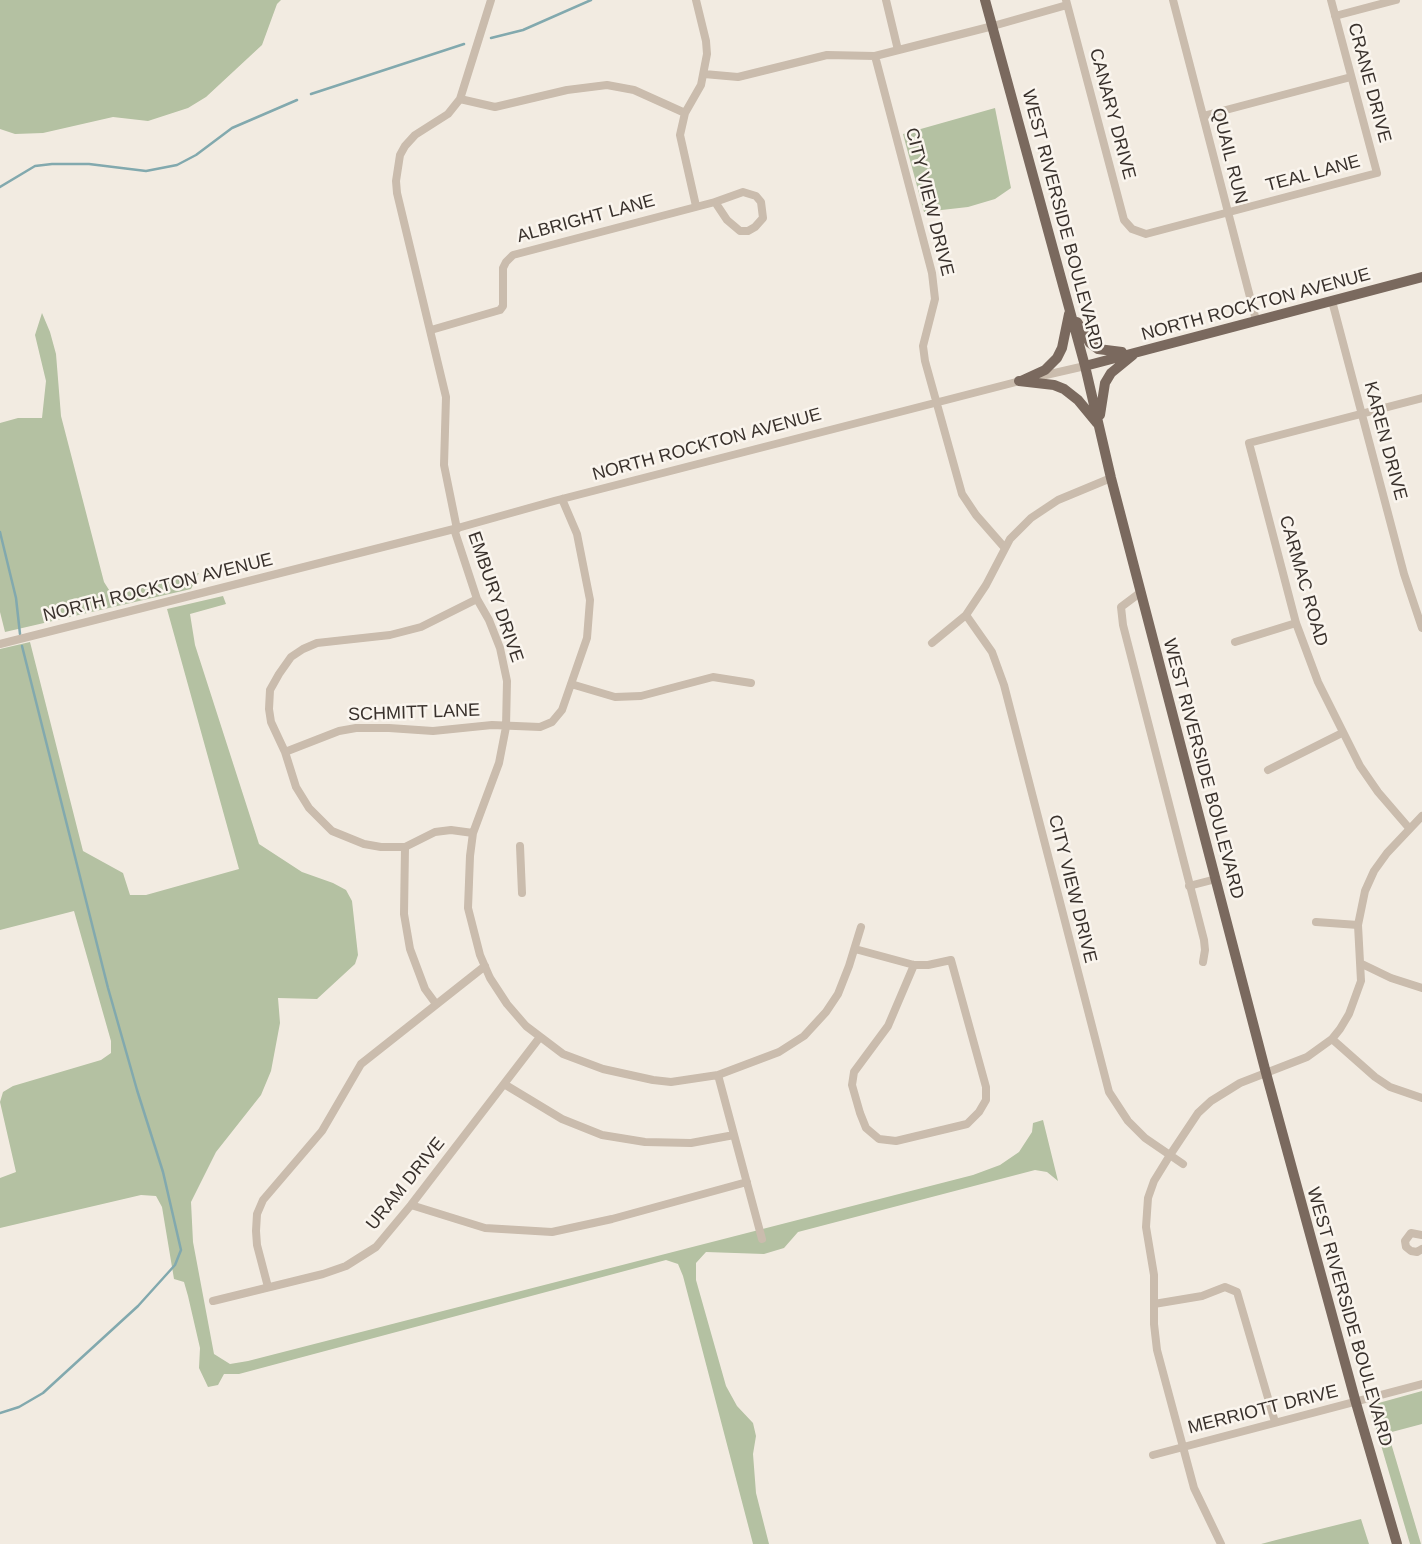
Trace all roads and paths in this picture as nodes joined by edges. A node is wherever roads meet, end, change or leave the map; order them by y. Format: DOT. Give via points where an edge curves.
graph roads {
  1 [pos="491,0"];
  2 [pos="696,0"];
  3 [pos="886,0"];
  4 [pos="985,0"];
  5 [pos="1173,0"];
  6 [pos="1331,0"];
  7 [pos="1396,0"];
  8 [pos="1066,2"];
  9 [pos="1335,16"];
  10 [pos="993,26"];
  11 [pos="898,50"];
  12 [pos="876,55"];
  13 [pos="704,74"];
  14 [pos="1351,77"];
  15 [pos="460,99"];
  16 [pos="685,113"];
  17 [pos="1203,116"];
  18 [pos="1377,173"];
  19 [pos="715,202"];
  20 [pos="696,206"];
  21 [pos="1227,214"];
  22 [pos="1136,231"];
  23 [pos="1422,277"];
  24 [pos="1332,301"];
  25 [pos="1070,310"];
  26 [pos="1256,320"];
  27 [pos="431,330"];
  28 [pos="1136,352"];
  29 [pos="1085,366"];
  30 [pos="1019,381"];
  31 [pos="1422,398"];
  32 [pos="937,401"];
  33 [pos="1361,415"];
  34 [pos="1099,426"];
  35 [pos="1111,478"];
  36 [pos="562,499"];
  37 [pos="456,529"];
  38 [pos="1004,547"];
  39 [pos="1141,592"];
  40 [pos="477,599"];
  41 [pos="966,615"];
  42 [pos="1296,624"];
  43 [pos="1422,628"];
  44 [pos="1236,642"];
  45 [pos="932,643"];
  46 [pos="0,644"];
  47 [pos="751,683"];
  48 [pos="571,684"];
  49 [pos="506,727"];
  50 [pos="1342,733"];
  51 [pos="285,752"];
  52 [pos="1268,770"];
  53 [pos="1422,816"];
  54 [pos="1409,828"];
  55 [pos="474,833"];
  56 [pos="520,846"];
  57 [pos="405,847"];
  58 [pos="1216,879"];
  59 [pos="1189,886"];
  60 [pos="522,893"];
  61 [pos="1315,922"];
  62 [pos="1358,925"];
  63 [pos="861,927"];
  64 [pos="855,949"];
  65 [pos="1203,962"];
  66 [pos="1362,964"];
  67 [pos="914,965"];
  68 [pos="485,966"];
  69 [pos="1422,988"];
  70 [pos="436,1004"];
  71 [pos="540,1037"];
  72 [pos="1332,1039"];
  73 [pos="1266,1073"];
  74 [pos="718,1075"];
  75 [pos="504,1084"];
  76 [pos="1422,1098"];
  77 [pos="734,1135"];
  78 [pos="1170,1155"];
  79 [pos="1183,1164"];
  80 [pos="747,1182"];
  81 [pos="411,1205"];
  82 [pos="1422,1235"];
  83 [pos="762,1239"];
  84 [pos="1422,1249"];
  85 [pos="268,1287"];
  86 [pos="213,1301"];
  87 [pos="1154,1304"];
  88 [pos="1422,1384"];
  89 [pos="1356,1403"];
  90 [pos="1275,1423"];
  91 [pos="1183,1447"];
  92 [pos="1153,1455"];
  93 [pos="1221,1544"];
  94 [pos="1397,1544"];
  1 -- 15 [label="street, EMBURY DRIVE"];
  2 -- 13 [label="street" via="706,41"];
  3 -- 11 [label="street"];
  4 -- 10 [label="main road, WEST RIVERSIDE BOULEVARD"];
  5 -- 17 [label="street, QUAIL RUN"];
  6 -- 9 [label="street, CRANE DRIVE"];
  7 -- 9 [label="street"];
  8 -- 10 [label="street"];
  8 -- 22 [label="street, CANARY DRIVE" via="1124,220"];
  9 -- 14 [label="street, CRANE DRIVE"];
  10 -- 11 [label="street"];
  10 -- 25 [label="main road, WEST RIVERSIDE BOULEVARD"];
  11 -- 12 [label="street"];
  12 -- 13 [label="street" via="827,55 738,77"];
  12 -- 32 [label="street, CITY VIEW DRIVE" via="933,273 935,299 923,346"];
  13 -- 16 [label="street"];
  14 -- 17 [label="street"];
  14 -- 18 [label="street, CRANE DRIVE"];
  15 -- 16 [label="street" via="495,107 607,85 634,90"];
  15 -- 27 [label="street, EMBURY DRIVE" via="448,114 415,135 405,146 397,168 397,193"];
  16 -- 20 [label="street" via="681,147"];
  17 -- 21 [label="street, QUAIL RUN"];
  18 -- 21 [label="street, TEAL LANE"];
  19 -- 19 [label="street, ALBRIGHT LANE" via="750,193 761,202 763,218 748,231 740,231"];
  19 -- 20 [label="street, ALBRIGHT LANE"];
  20 -- 27 [label="street, ALBRIGHT LANE" via="513,255 503,268 500,310"];
  21 -- 22 [label="street, TEAL LANE" via="1152,233"];
  21 -- 26 [label="street, QUAIL RUN"];
  23 -- 24 [label="main road, NORTH ROCKTON AVENUE"];
  24 -- 26 [label="main road, NORTH ROCKTON AVENUE"];
  24 -- 33 [label="street, KAREN DRIVE"];
  25 -- 28 [label="main road" via="1098,349"];
  25 -- 29 [label="main road, WEST RIVERSIDE BOULEVARD"];
  25 -- 30 [label="main road" via="1057,358 1045,370"];
  26 -- 28 [label="main road, NORTH ROCKTON AVENUE"];
  27 -- 37 [label="street, EMBURY DRIVE" via="446,397 444,465"];
  28 -- 29 [label="main road, NORTH ROCKTON AVENUE"];
  28 -- 34 [label="main road" via="1105,383"];
  29 -- 30 [label="street, NORTH ROCKTON AVENUE"];
  29 -- 34 [label="main road, WEST RIVERSIDE BOULEVARD"];
  30 -- 32 [label="street, NORTH ROCKTON AVENUE"];
  30 -- 34 [label="main road" via="1063,389"];
  31 -- 33 [label="street"];
  32 -- 36 [label="street, NORTH ROCKTON AVENUE"];
  32 -- 38 [label="street, CITY VIEW DRIVE" via="962,494"];
  33 -- 42 [label="street, CARMAC ROAD" via="1249,443"];
  33 -- 43 [label="street, KAREN DRIVE"];
  34 -- 35 [label="main road, WEST RIVERSIDE BOULEVARD"];
  35 -- 38 [label="street" via="1048,505"];
  35 -- 39 [label="main road, WEST RIVERSIDE BOULEVARD"];
  36 -- 37 [label="street, NORTH ROCKTON AVENUE"];
  36 -- 48 [label="street" via="577,534 590,600 587,638"];
  37 -- 40 [label="street, EMBURY DRIVE"];
  37 -- 46 [label="street, NORTH ROCKTON AVENUE"];
  38 -- 41 [label="street"];
  39 -- 58 [label="main road, WEST RIVERSIDE BOULEVARD"];
  39 -- 59 [label="street" via="1121,607 1123,625"];
  40 -- 49 [label="street, EMBURY DRIVE" via="500,648 507,681"];
  40 -- 51 [label="street" via="421,627 317,643 291,657 270,690 271,722"];
  41 -- 45 [label="street"];
  41 -- 78 [label="street, CITY VIEW DRIVE" via="992,652 1004,685 1107,1085 1128,1121"];
  42 -- 44 [label="street"];
  42 -- 50 [label="street, CARMAC ROAD"];
  47 -- 48 [label="street" via="713,677 641,696 615,697"];
  48 -- 49 [label="street, SCHMITT LANE" via="562,710 552,722 540,727"];
  49 -- 51 [label="street, SCHMITT LANE" via="433,731 356,728"];
  49 -- 55 [label="street, EMBURY DRIVE" via="499,763"];
  50 -- 52 [label="street"];
  50 -- 54 [label="street, CARMAC ROAD" via="1378,792"];
  51 -- 57 [label="street" via="296,788 332,831 381,848"];
  53 -- 54 [label="street"];
  54 -- 62 [label="street" via="1374,871"];
  55 -- 57 [label="street" via="435,832"];
  55 -- 68 [label="street, EMBURY DRIVE" via="468,908"];
  56 -- 60 [label="street"];
  57 -- 70 [label="street" via="404,914 410,949 425,989"];
  58 -- 59 [label="street"];
  58 -- 73 [label="main road, WEST RIVERSIDE BOULEVARD"];
  59 -- 65 [label="street" via="1204,940"];
  61 -- 62 [label="street"];
  62 -- 66 [label="street"];
  63 -- 64 [label="street, EMBURY DRIVE"];
  64 -- 67 [label="street"];
  64 -- 74 [label="street, EMBURY DRIVE" via="838,994 804,1036 779,1052"];
  66 -- 69 [label="street"];
  66 -- 72 [label="street" via="1357,996"];
  67 -- 67 [label="street" via="951,960 986,1100 967,1124 895,1141 878,1139 866,1128 852,1085 854,1072 888,1026"];
  68 -- 70 [label="street"];
  68 -- 71 [label="street, EMBURY DRIVE" via="507,1004"];
  70 -- 85 [label="street" via="360,1065 322,1131 263,1200 256,1231"];
  71 -- 74 [label="street, EMBURY DRIVE" via="583,1063 632,1076 671,1082"];
  71 -- 75 [label="street, URAM DRIVE"];
  72 -- 73 [label="street" via="1307,1057"];
  72 -- 76 [label="street" via="1382,1082"];
  73 -- 78 [label="street" via="1211,1101"];
  73 -- 89 [label="main road, WEST RIVERSIDE BOULEVARD"];
  74 -- 77 [label="street"];
  75 -- 77 [label="street" via="562,1119 602,1135 691,1143"];
  75 -- 81 [label="street, URAM DRIVE"];
  77 -- 80 [label="street"];
  78 -- 79 [label="street, CITY VIEW DRIVE"];
  78 -- 87 [label="street" via="1154,1181 1146,1210"];
  80 -- 81 [label="street" via="552,1232 485,1228"];
  80 -- 83 [label="street"];
  81 -- 85 [label="street, URAM DRIVE" via="376,1247 360,1258 323,1274"];
  82 -- 84 [label="street" via="1411,1233 1405,1241 1411,1251"];
  85 -- 86 [label="street, URAM DRIVE"];
  87 -- 90 [label="street" via="1230,1287 1237,1292"];
  87 -- 91 [label="street" via="1157,1350"];
  88 -- 89 [label="street, MERRIOTT DRIVE"];
  89 -- 90 [label="street, MERRIOTT DRIVE"];
  89 -- 94 [label="main road, WEST RIVERSIDE BOULEVARD"];
  90 -- 91 [label="street, MERRIOTT DRIVE"];
  91 -- 92 [label="street, MERRIOTT DRIVE"];
  91 -- 93 [label="street" via="1194,1488"];
}
